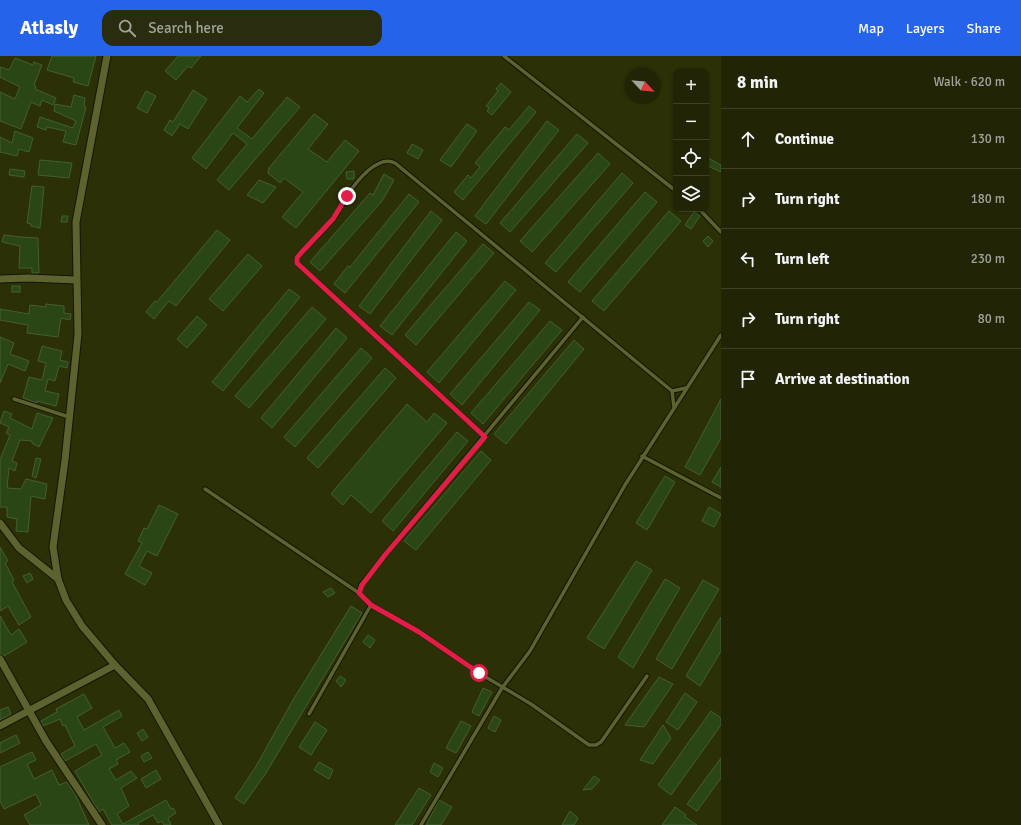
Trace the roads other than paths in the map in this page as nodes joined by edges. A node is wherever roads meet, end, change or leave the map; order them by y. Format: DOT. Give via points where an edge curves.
graph roads {
  1 [pos="107,56"];
  2 [pos="504,56"];
  3 [pos="673,189"];
  4 [pos="701,212"];
  5 [pos="721,232"];
  6 [pos="0,278"];
  7 [pos="76,280"];
  8 [pos="583,317"];
  9 [pos="721,335"];
  10 [pos="686,388"];
  11 [pos="672,391"];
  12 [pos="14,399"];
  13 [pos="674,407"];
  14 [pos="69,417"];
  15 [pos="485,437"];
  16 [pos="642,456"];
  17 [pos="205,489"];
  18 [pos="721,498"];
  19 [pos="0,523"];
  20 [pos="58,578"];
  21 [pos="359,593"];
  22 [pos="371,605"];
  23 [pos="0,659"];
  24 [pos="115,665"];
  25 [pos="647,676"];
  26 [pos="502,688"];
  27 [pos="29,712"];
  28 [pos="309,714"];
  29 [pos="0,726"];
  30 [pos="102,825"];
  31 [pos="219,825"];
  32 [pos="422,825"];
  1 -- 7 [label="street" via="76,222"];
  2 -- 3 [label="lane"];
  4 -- 5 [label="lane"];
  6 -- 7 [label="street"];
  7 -- 14 [label="street" via="78,334"];
  8 -- 11 [label="lane"];
  8 -- 15 [label="lane"];
  8 -- 15 [label="lane" via="390,161 381,162 351,190 333,219 297,258 297,263"];
  9 -- 10 [label="lane"];
  10 -- 11 [label="lane"];
  10 -- 13 [label="lane"];
  11 -- 13 [label="lane"];
  12 -- 14 [label="lane"];
  13 -- 16 [label="lane"];
  14 -- 20 [label="street" via="53,547"];
  15 -- 21 [label="lane" via="385,555 362,585"];
  16 -- 18 [label="lane"];
  16 -- 26 [label="lane" via="530,651"];
  17 -- 21 [label="lane"];
  19 -- 20 [label="street" via="19,548"];
  20 -- 24 [label="street" via="66,600 82,626"];
  21 -- 22 [label="lane"];
  22 -- 26 [label="lane" via="419,632"];
  22 -- 28 [label="lane"];
  23 -- 27 [label="street"];
  24 -- 27 [label="street"];
  24 -- 31 [label="street" via="148,699"];
  25 -- 26 [label="lane" via="602,742 596,745 589,745 578,739 531,704"];
  26 -- 32 [label="lane"];
  27 -- 29 [label="street"];
  27 -- 30 [label="street"];
}
